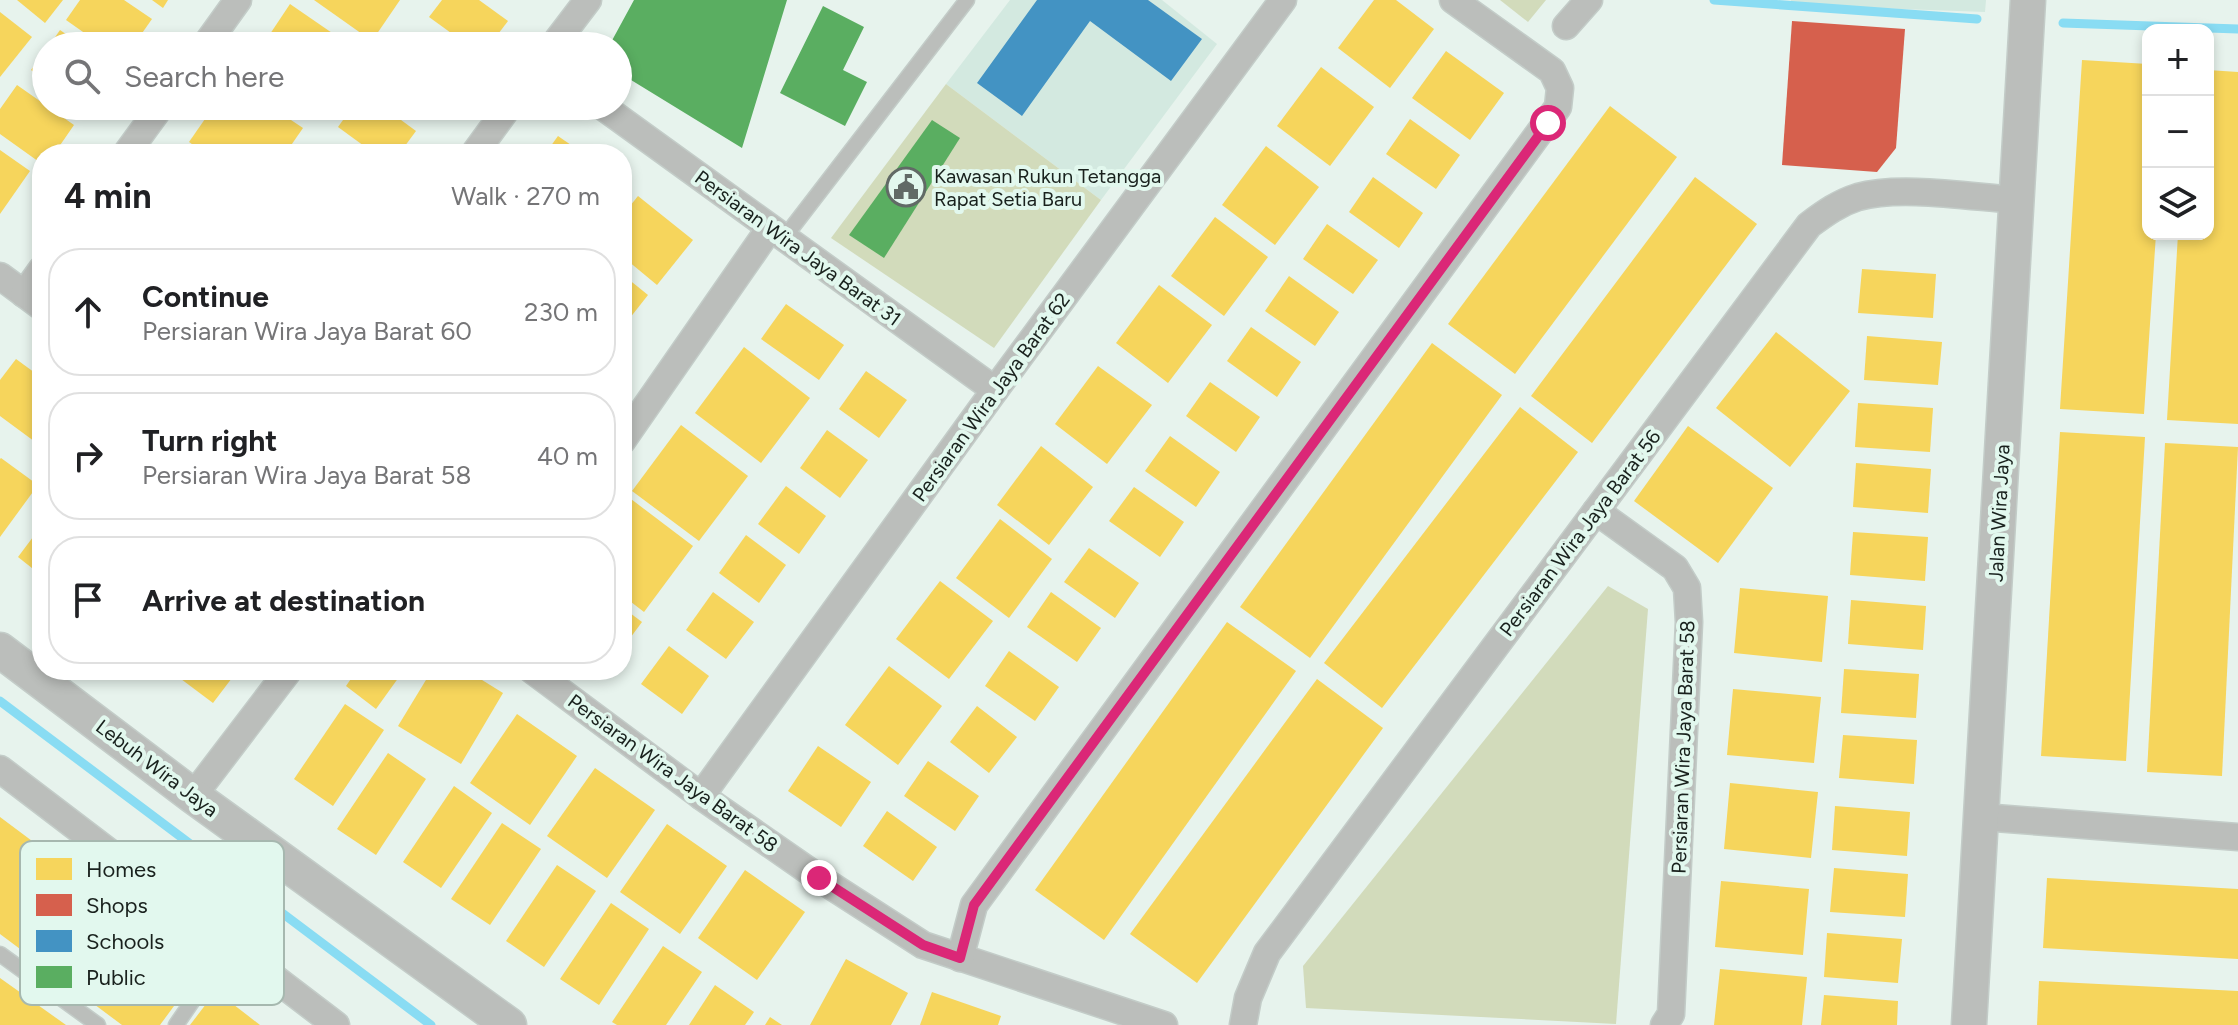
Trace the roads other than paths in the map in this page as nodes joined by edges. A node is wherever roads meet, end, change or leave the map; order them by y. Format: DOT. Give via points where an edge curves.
graph roads {
  1 [pos="238,0"];
  2 [pos="588,0"];
  3 [pos="967,0"];
  4 [pos="1283,0"];
  5 [pos="1453,0"];
  6 [pos="1589,0"];
  7 [pos="2028,0"];
  8 [pos="1566,26"];
  9 [pos="215,32"];
  10 [pos="564,32"];
  11 [pos="151,120"];
  12 [pos="499,120"];
  13 [pos="621,120"];
  14 [pos="133,144"];
  15 [pos="481,144"];
  16 [pos="2016,200"];
  17 [pos="777,233"];
  18 [pos="0,276"];
  19 [pos="32,300"];
  20 [pos="995,390"];
  21 [pos="632,428"];
  22 [pos="1596,511"];
  23 [pos="0,650"];
  24 [pos="32,674"];
  25 [pos="40,680"];
  26 [pos="281,680"];
  27 [pos="545,680"];
  28 [pos="0,769"];
  29 [pos="193,796"];
  30 [pos="701,796"];
  31 [pos="1982,817"];
  32 [pos="2238,837"];
  33 [pos="94,841"];
  34 [pos="255,841"];
  35 [pos="284,862"];
  36 [pos="0,954"];
  37 [pos="960,958"];
  38 [pos="20,968"];
  39 [pos="284,985"];
  40 [pos="70,1005"];
  41 [pos="190,1005"];
  42 [pos="98,1025"];
  43 [pos="176,1025"];
  44 [pos="336,1025"];
  45 [pos="509,1025"];
  46 [pos="1164,1025"];
  47 [pos="1243,1025"];
  48 [pos="1664,1025"];
  49 [pos="1969,1025"];
  1 -- 9 [label="street"];
  2 -- 10 [label="street"];
  3 -- 17 [label="lane"];
  4 -- 20 [label="street, Persiaran Wira Jaya Barat 62"];
  5 -- 37 [label="street" via="1552,71 1560,88 1558,107 974,905"];
  6 -- 8 [label="street"];
  7 -- 16 [label="street, Jalan Wira Jaya"];
  11 -- 14 [label="street"];
  12 -- 15 [label="street"];
  13 -- 17 [label="street, Persiaran Wira Jaya Barat 31"];
  16 -- 22 [label="street, Persiaran Wira Jaya Barat 56" via="1860,196 1809,225"];
  16 -- 31 [label="street, Jalan Wira Jaya"];
  17 -- 20 [label="street, Persiaran Wira Jaya Barat 31"];
  17 -- 21 [label="street"];
  18 -- 19 [label="street"];
  20 -- 30 [label="street, Persiaran Wira Jaya Barat 62"];
  22 -- 47 [label="street, Persiaran Wira Jaya Barat 56" via="1267,953"];
  22 -- 48 [label="street, Persiaran Wira Jaya Barat 58" via="1675,568 1687,588 1671,1014"];
  23 -- 24 [label="street, Lebuh Wira Jaya"];
  25 -- 29 [label="street, Lebuh Wira Jaya"];
  26 -- 29 [label="street"];
  27 -- 30 [label="street, Persiaran Wira Jaya Barat 58"];
  28 -- 33 [label="street"];
  29 -- 34 [label="street, Lebuh Wira Jaya"];
  30 -- 37 [label="street, Persiaran Wira Jaya Barat 58" via="923,945"];
  31 -- 32 [label="street"];
  31 -- 49 [label="street, Jalan Wira Jaya"];
  35 -- 45 [label="street, Lebuh Wira Jaya"];
  36 -- 38 [label="lane"];
  37 -- 46 [label="street, Persiaran Wira Jaya Barat 58"];
  39 -- 44 [label="street"];
  40 -- 42 [label="lane"];
  41 -- 43 [label="lane"];
}
